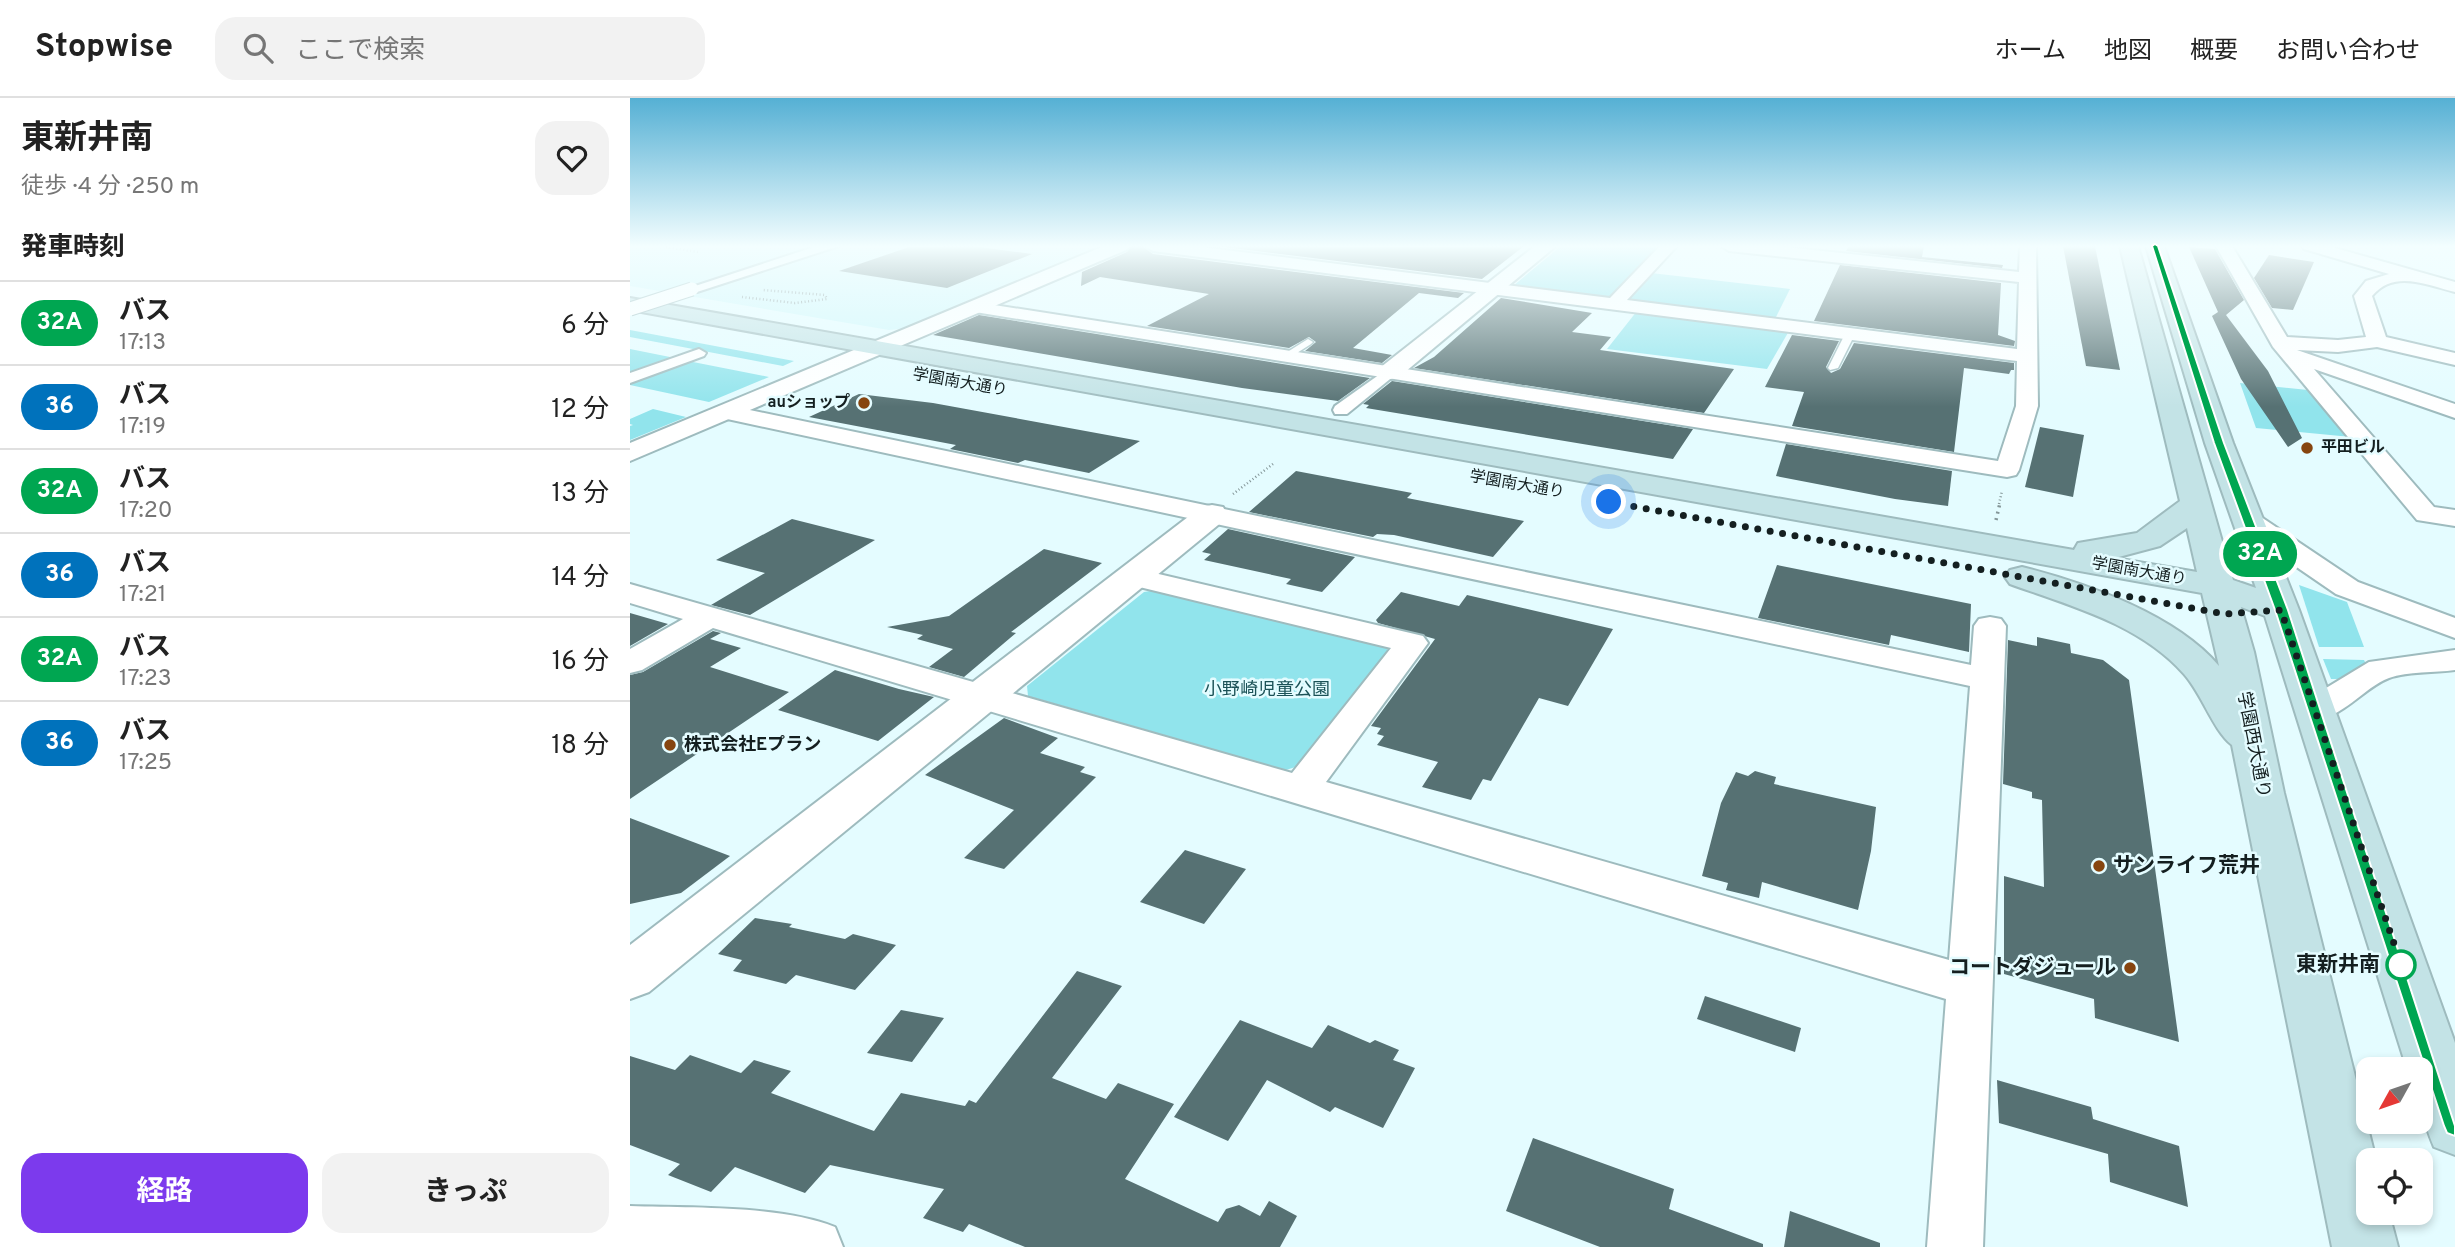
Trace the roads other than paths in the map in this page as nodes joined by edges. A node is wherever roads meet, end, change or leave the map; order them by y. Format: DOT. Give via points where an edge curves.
graph roads {
  1 [pos="659,300"];
  2 [pos="993,300"];
  3 [pos="1494,300"];
  4 [pos="1618,300"];
  5 [pos="2028,300"];
  6 [pos="2143,300"];
  7 [pos="2172,300"];
  8 [pos="2256,300"];
  9 [pos="2364,300"];
  10 [pos="630,304"];
  11 [pos="1614,304"];
  12 [pos="975,307"];
  13 [pos="630,309"];
  14 [pos="630,322"];
  15 [pos="1850,334"];
  16 [pos="2377,341"];
  17 [pos="1308,342"];
  18 [pos="879,347"];
  19 [pos="2285,349"];
  20 [pos="699,353"];
  21 [pos="1286,356"];
  22 [pos="2028,356"];
  23 [pos="2455,359"];
  24 [pos="844,362"];
  25 [pos="1833,368"];
  26 [pos="1390,372"];
  27 [pos="630,378"];
  28 [pos="1341,410"];
  29 [pos="2455,411"];
  30 [pos="726,412"];
  31 [pos="630,453"];
  32 [pos="2196,503"];
  33 [pos="1218,506"];
  34 [pos="2455,518"];
  35 [pos="2248,521"];
  36 [pos="2024,564"];
  37 [pos="1133,577"];
  38 [pos="630,593"];
  39 [pos="2221,600"];
  40 [pos="2281,610"];
  41 [pos="710,617"];
  42 [pos="1990,626"];
  43 [pos="2455,629"];
  44 [pos="2455,660"];
  45 [pos="630,663"];
  46 [pos="1986,679"];
  47 [pos="983,695"];
  48 [pos="2315,710"];
  49 [pos="2253,747"];
  50 [pos="1300,789"];
  51 [pos="630,976"];
  52 [pos="1968,986"];
  53 [pos="2455,1125"];
  54 [pos="630,1234"];
  55 [pos="815,1247"];
  56 [pos="1955,1247"];
  57 [pos="2365,1247"];
  1 -- 13 [label="street, bridge"];
  2 -- 12 [label="street"];
  3 -- 11 [label="street"];
  3 -- 26 [label="street" via="1471,307"];
  4 -- 11 [label="street"];
  5 -- 22 [label="street"];
  6 -- 32 [label="main road, 学園西大通り"];
  7 -- 35 [label="main road"];
  8 -- 19 [label="street"];
  9 -- 16 [label="street"];
  10 -- 18 [label="main road, 学園南大通り"];
  11 -- 15 [label="street"];
  12 -- 18 [label="street"];
  12 -- 21 [label="street"];
  14 -- 24 [label="main road, 学園南大通り"];
  15 -- 22 [label="street"];
  15 -- 25 [label="lane"];
  16 -- 19 [label="street"];
  16 -- 23 [label="street"];
  17 -- 21 [label="lane"];
  18 -- 24 [label="street"];
  18 -- 36 [label="main road, 学園南大通り"];
  19 -- 29 [label="street"];
  19 -- 34 [label="street" via="2426,514"];
  20 -- 27 [label="street"];
  21 -- 26 [label="street"];
  22 -- 26 [label="street" via="2027,406 2007,470"];
  24 -- 30 [label="street"];
  24 -- 36 [label="main road, 学園南大通り"];
  26 -- 28 [label="street"];
  30 -- 31 [label="street"];
  30 -- 33 [label="street"];
  32 -- 36 [label="main road" via="2173,525 2141,545"];
  32 -- 39 [label="main road, 学園西大通り"];
  33 -- 37 [label="street"];
  33 -- 46 [label="street"];
  35 -- 40 [label="main road"];
  35 -- 43 [label="street" via="2347,588"];
  36 -- 39 [label="main road, 学園南大通り"];
  36 -- 49 [label="main road" via="2173,644 2198,666"];
  37 -- 47 [label="street"];
  37 -- 50 [label="street" via="1412,643"];
  38 -- 41 [label="street"];
  39 -- 40 [label="main road, 学園南大通り"];
  39 -- 49 [label="main road, 学園西大通り"];
  40 -- 48 [label="main road"];
  41 -- 45 [label="street"];
  41 -- 47 [label="street"];
  42 -- 46 [label="street"];
  44 -- 48 [label="street" via="2381,669"];
  46 -- 52 [label="street"];
  47 -- 50 [label="street"];
  47 -- 51 [label="street"];
  48 -- 53 [label="main road"];
  49 -- 57 [label="main road, 学園西大通り"];
  50 -- 52 [label="street"];
  52 -- 56 [label="street"];
  54 -- 55 [label="street"];
}
